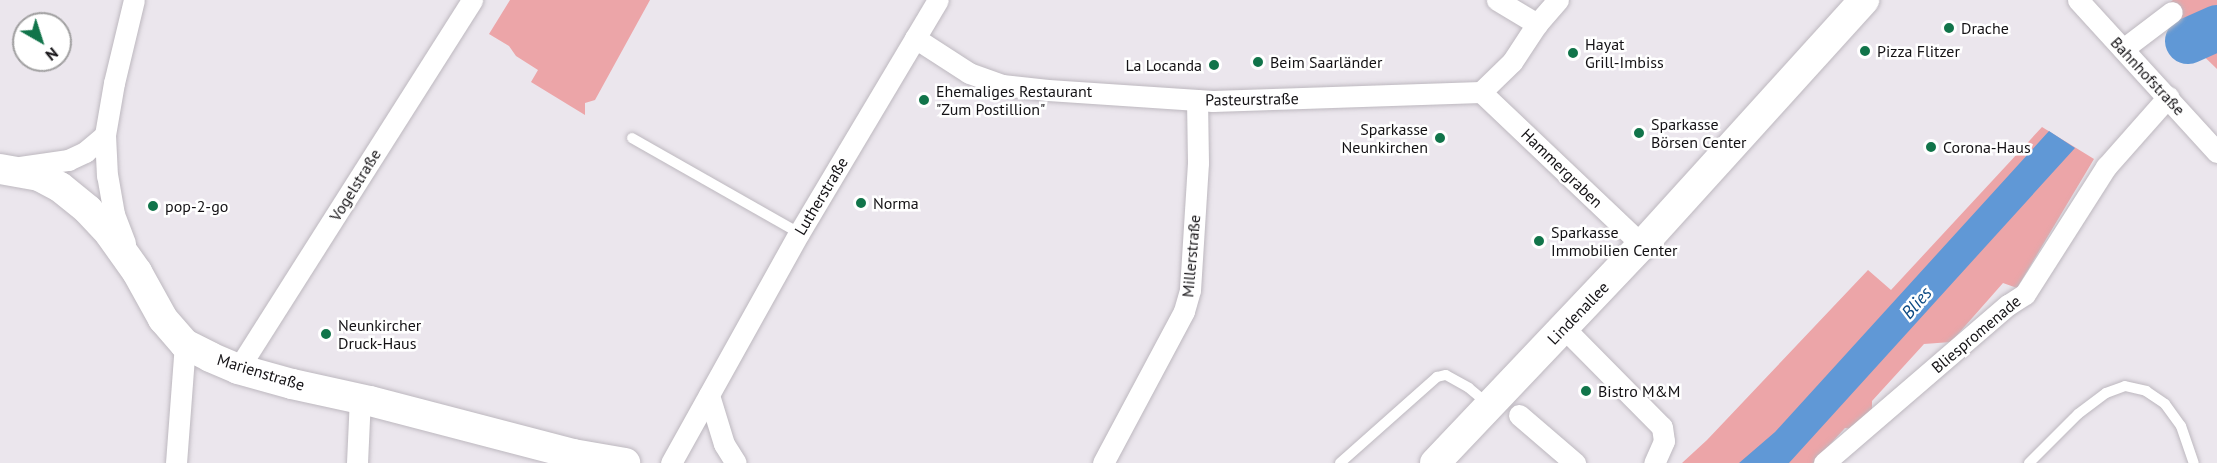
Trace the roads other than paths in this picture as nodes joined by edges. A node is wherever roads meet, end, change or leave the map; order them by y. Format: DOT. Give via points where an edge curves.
graph roads {
  1 [pos="134,0"];
  2 [pos="472,0"];
  3 [pos="938,0"];
  4 [pos="1497,0"];
  5 [pos="1558,0"];
  6 [pos="1864,0"];
  7 [pos="2078,0"];
  8 [pos="2172,12"];
  9 [pos="1537,24"];
  10 [pos="915,38"];
  11 [pos="2123,49"];
  12 [pos="1481,92"];
  13 [pos="2168,97"];
  14 [pos="1197,100"];
  15 [pos="105,135"];
  16 [pos="632,138"];
  17 [pos="2217,152"];
  18 [pos="1,169"];
  19 [pos="799,233"];
  20 [pos="1642,245"];
  21 [pos="137,272"];
  22 [pos="1564,328"];
  23 [pos="185,344"];
  24 [pos="238,369"];
  25 [pos="709,395"];
  26 [pos="360,398"];
  27 [pos="1490,405"];
  28 [pos="1520,415"];
  29 [pos="576,458"];
  30 [pos="1569,462"];
  31 [pos="176,463"];
  32 [pos="357,463"];
  33 [pos="626,463"];
  34 [pos="670,463"];
  35 [pos="736,463"];
  36 [pos="1103,463"];
  37 [pos="1340,463"];
  38 [pos="1435,463"];
  39 [pos="1654,463"];
  40 [pos="1824,463"];
  41 [pos="2029,463"];
  42 [pos="2194,463"];
  1 -- 15 [label="street, Marienstraße"];
  2 -- 24 [label="street, Vogelstraße"];
  3 -- 10 [label="street, Lutherstraße"];
  4 -- 9 [label="street"];
  5 -- 9 [label="street"];
  6 -- 20 [label="street, Lindenallee"];
  7 -- 11 [label="street, Bahnhofstraße"];
  8 -- 11 [label="street"];
  9 -- 12 [label="street" via="1512,62"];
  10 -- 14 [label="street, Pasteurstraße" via="969,73 1002,85"];
  10 -- 19 [label="street, Lutherstraße"];
  11 -- 13 [label="street, Bahnhofstraße"];
  12 -- 14 [label="street, Pasteurstraße"];
  12 -- 20 [label="street, Hammergraben"];
  13 -- 17 [label="street, Bahnhofstraße"];
  13 -- 40 [label="street, Bliespromenade" via="2106,167 2025,294"];
  14 -- 36 [label="street, Millerstraße" via="1198,163 1190,290 1184,311"];
  15 -- 18 [label="street" via="69,160"];
  15 -- 21 [label="street, Marienstraße" via="114,214"];
  16 -- 19 [label="lane"];
  18 -- 21 [label="street" via="39,176 60,187 110,234"];
  19 -- 25 [label="street, Lutherstraße"];
  20 -- 22 [label="street, Lindenallee"];
  21 -- 23 [label="street, Marienstraße" via="163,319"];
  22 -- 27 [label="street, Lindenallee"];
  22 -- 39 [label="street" via="1662,427 1664,441"];
  23 -- 24 [label="street, Marienstraße"];
  23 -- 31 [label="street"];
  24 -- 26 [label="street, Marienstraße"];
  25 -- 34 [label="street, Lutherstraße"];
  25 -- 35 [label="street" via="724,444"];
  26 -- 29 [label="street, Marienstraße"];
  26 -- 32 [label="street"];
  27 -- 37 [label="lane" via="1446,375 1437,377"];
  27 -- 38 [label="street, Lindenallee"];
  28 -- 30 [label="street" via="1536,437"];
  29 -- 33 [label="street, Marienstraße"];
  41 -- 42 [label="lane" via="2078,414 2106,393 2125,386 2146,391 2165,404 2181,426"];
}
